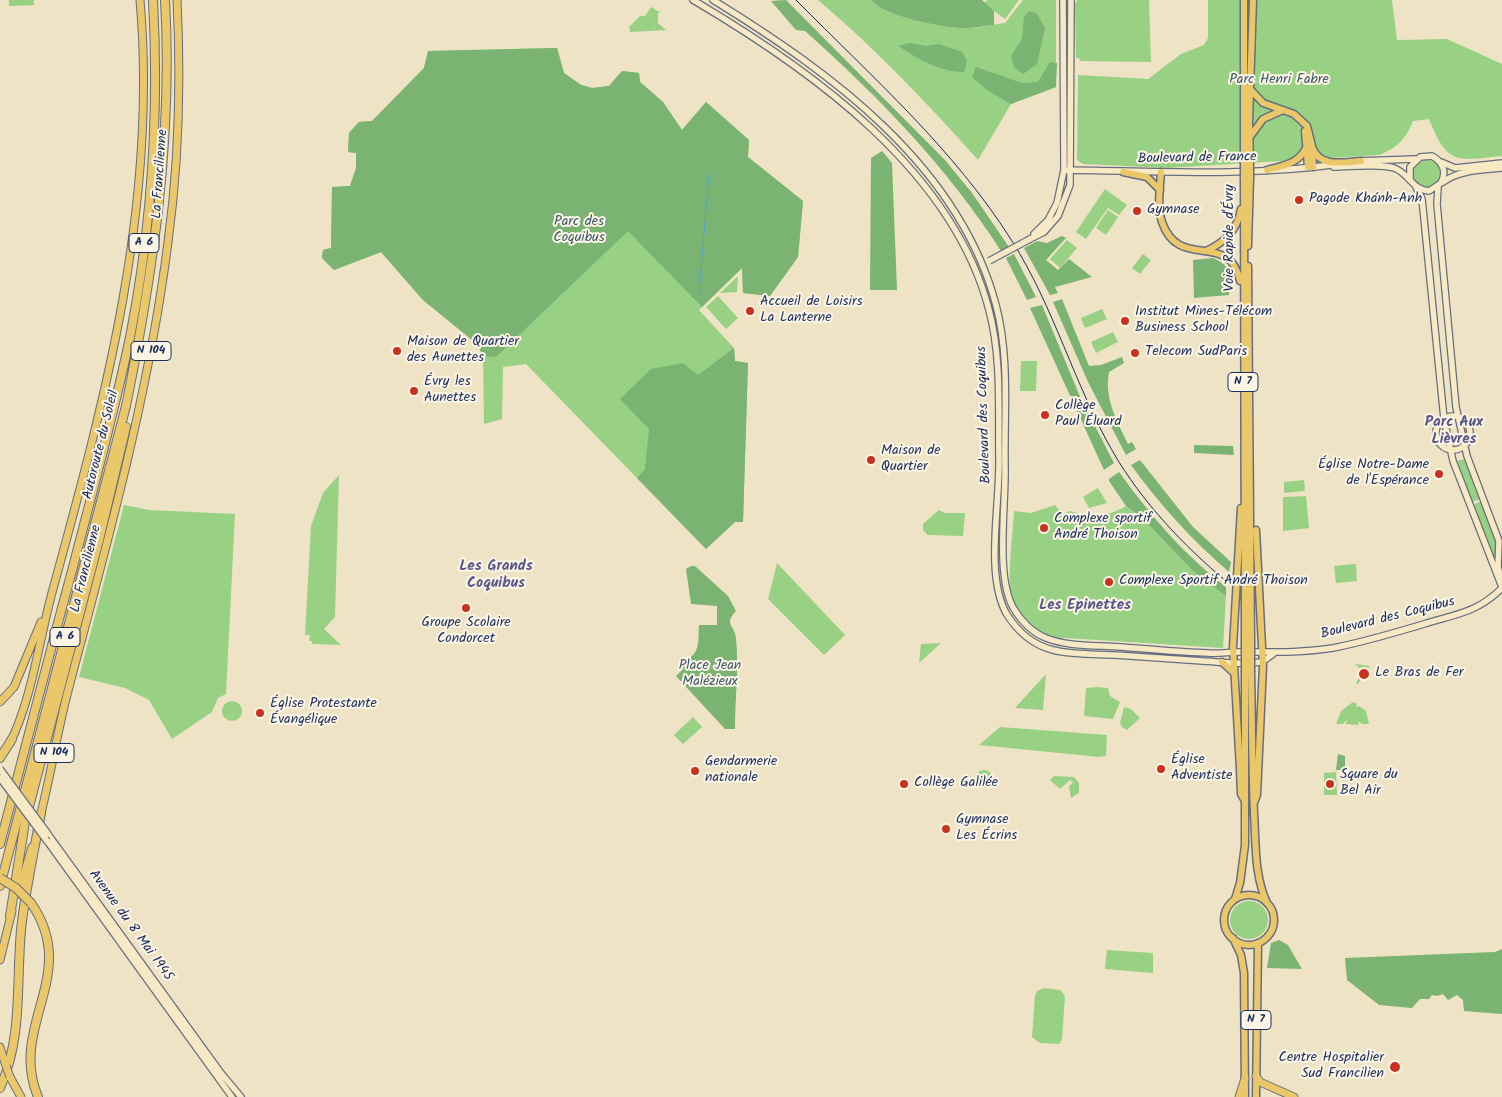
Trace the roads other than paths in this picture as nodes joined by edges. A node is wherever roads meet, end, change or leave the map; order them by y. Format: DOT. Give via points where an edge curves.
graph roads {
  1 [pos="140,0"];
  2 [pos="154,0"];
  3 [pos="165,0"];
  4 [pos="177,0"];
  5 [pos="693,0"];
  6 [pos="713,0"];
  7 [pos="1063,0"];
  8 [pos="1071,0"];
  9 [pos="1244,0"];
  10 [pos="1253,0"];
  11 [pos="1249,88"];
  12 [pos="1284,110"];
  13 [pos="1249,138"];
  14 [pos="1310,146"];
  15 [pos="1416,160"];
  16 [pos="1360,161"];
  17 [pos="1247,162"];
  18 [pos="1440,162"];
  19 [pos="1502,163"];
  20 [pos="1322,166"];
  21 [pos="1311,167"];
  22 [pos="1502,168"];
  23 [pos="1064,170"];
  24 [pos="1072,170"];
  25 [pos="1267,170"];
  26 [pos="1123,172"];
  27 [pos="1161,172"];
  28 [pos="1246,179"];
  29 [pos="1410,179"];
  30 [pos="1439,185"];
  31 [pos="1416,187"];
  32 [pos="1160,190"];
  33 [pos="1030,239"];
  34 [pos="1205,251"];
  35 [pos="983,265"];
  36 [pos="976,271"];
  37 [pos="1243,289"];
  38 [pos="126,406"];
  39 [pos="1458,417"];
  40 [pos="1444,419"];
  41 [pos="1464,447"];
  42 [pos="1450,450"];
  43 [pos="1244,474"];
  44 [pos="1251,514"];
  45 [pos="1502,586"];
  46 [pos="50,598"];
  47 [pos="1248,644"];
  48 [pos="1234,652"];
  49 [pos="1263,652"];
  50 [pos="1273,654"];
  51 [pos="1222,662"];
  52 [pos="1234,662"];
  53 [pos="1262,662"];
  54 [pos="1248,672"];
  55 [pos="1234,673"];
  56 [pos="0,702"];
  57 [pos="12,739"];
  58 [pos="0,758"];
  59 [pos="0,764"];
  60 [pos="0,769"];
  61 [pos="0,778"];
  62 [pos="1245,801"];
  63 [pos="1254,803"];
  64 [pos="41,813"];
  65 [pos="0,844"];
  66 [pos="0,878"];
  67 [pos="0,886"];
  68 [pos="1235,899"];
  69 [pos="1267,903"];
  70 [pos="10,916"];
  71 [pos="1233,938"];
  72 [pos="1258,942"];
  73 [pos="0,960"];
  74 [pos="0,1047"];
  75 [pos="1256,1076"];
  76 [pos="1245,1078"];
  77 [pos="0,1088"];
  78 [pos="21,1097"];
  79 [pos="38,1097"];
  80 [pos="232,1097"];
  81 [pos="241,1097"];
  82 [pos="1239,1097"];
  83 [pos="1245,1097"];
  84 [pos="1256,1097"];
  85 [pos="1294,1097"];
  1 -- 46 [label="highway, La Francilienne / N 104" via="142,133 126,283 105,394"];
  2 -- 65 [label="highway, Autoroute du Soleil / A 6" via="153,151 145,238 131,330 113,412"];
  3 -- 38 [label="highway, Autoroute du Soleil / A 6" via="166,120 160,209"];
  4 -- 64 [label="highway, La Francilienne / N 104" via="176,165 158,314 114,515 60,723"];
  5 -- 36 [label="main road, Boulevard des Coquibus" via="806,72 866,124 913,173 941,210"];
  6 -- 35 [label="main road, Boulevard des Coquibus" via="810,63 872,116 920,165 949,204"];
  7 -- 23 [label="main road"];
  8 -- 24 [label="main road"];
  9 -- 17 [label="main road, Voie Rapide d'Évry"];
  10 -- 11 [label="main road"];
  11 -- 12 [label="main road" via="1263,103"];
  11 -- 13 [label="main road"];
  12 -- 13 [label="main road" via="1263,119"];
  12 -- 14 [label="main road" via="1303,122 1310,131"];
  13 -- 17 [label="main road"];
  14 -- 16 [label="main road" via="1324,161"];
  14 -- 21 [label="main road"];
  14 -- 25 [label="main road" via="1294,162"];
  15 -- 16 [label="main road, Boulevard de France"];
  15 -- 18 [label="main road" via="1428,156"];
  15 -- 29 [label="main road" via="1409,171"];
  16 -- 20 [label="main road, Boulevard de France"];
  17 -- 28 [label="main road, Voie Rapide d'Évry, bridge"];
  18 -- 19 [label="main road" via="1455,168"];
  18 -- 30 [label="main road" via="1444,172"];
  20 -- 21 [label="main road, Boulevard de France"];
  20 -- 29 [label="main road, Boulevard de France" via="1386,166"];
  21 -- 25 [label="main road, Boulevard de France"];
  22 -- 30 [label="main road" via="1462,172"];
  23 -- 24 [label="main road, Boulevard de France"];
  23 -- 33 [label="main road" via="1053,212"];
  24 -- 26 [label="main road, Boulevard de France"];
  24 -- 33 [label="main road" via="1067,196 1058,216 1044,232"];
  25 -- 27 [label="main road, Boulevard de France"];
  26 -- 27 [label="main road, Boulevard de France"];
  26 -- 32 [label="main road" via="1147,177"];
  27 -- 32 [label="main road"];
  28 -- 34 [label="main road" via="1234,230 1220,244"];
  28 -- 37 [label="main road, Voie Rapide d'Évry / N 7"];
  28 -- 44 [label="main road, Voie Rapide d'Évry / N 7"];
  29 -- 31 [label="main road"];
  30 -- 31 [label="main road" via="1429,191"];
  30 -- 39 [label="main road" via="1437,204"];
  31 -- 40 [label="main road" via="1422,199"];
  32 -- 34 [label="main road" via="1161,216 1171,238 1182,247"];
  33 -- 35 [label="main road, bridge"];
  34 -- 37 [label="main road" via="1230,258 1237,268"];
  35 -- 36 [label="main road"];
  35 -- 48 [label="main road, Boulevard des Coquibus" via="996,306 1005,357 1003,570 1006,591 1014,609 1034,631 1059,642"];
  36 -- 51 [label="main road, Boulevard des Coquibus" via="989,309 998,360 1000,489 996,576 998,594 1007,615 1027,638 1055,650"];
  37 -- 43 [label="main road, Voie Rapide d'Évry / N 7"];
  38 -- 67 [label="highway, Autoroute du Soleil / A 6"];
  38 -- 70 [label="highway" via="129,412 101,532 23,830"];
  39 -- 40 [label="main road"];
  39 -- 41 [label="main road"];
  39 -- 41 [label="main road" via="1464,420 1470,431"];
  40 -- 42 [label="main road"];
  40 -- 42 [label="main road" via="1436,435 1442,446"];
  41 -- 42 [label="main road"];
  41 -- 45 [label="main road" via="1499,540 1498,567"];
  42 -- 45 [label="main road"];
  43 -- 47 [label="main road, Voie Rapide d'Évry / N 7"];
  43 -- 48 [label="main road"];
  44 -- 47 [label="main road, Voie Rapide d'Évry / N 7"];
  44 -- 49 [label="main road" via="1255,523"];
  45 -- 50 [label="main road, Boulevard des Coquibus" via="1481,607 1333,648"];
  46 -- 56 [label="highway" via="17,680 8,696"];
  46 -- 57 [label="highway, La Francilienne / N 104" via="25,701"];
  47 -- 54 [label="main road, N 7, bridge"];
  48 -- 49 [label="main road, Boulevard des Coquibus"];
  48 -- 52 [label="main road"];
  49 -- 50 [label="main road, Boulevard des Coquibus"];
  49 -- 53 [label="main road"];
  50 -- 53 [label="main road"];
  51 -- 52 [label="main road, Boulevard des Coquibus"];
  51 -- 55 [label="main road"];
  52 -- 53 [label="main road, Boulevard des Coquibus"];
  52 -- 55 [label="main road"];
  53 -- 63 [label="main road"];
  54 -- 62 [label="main road, N 7"];
  54 -- 63 [label="main road, N 7"];
  55 -- 62 [label="main road" via="1241,794"];
  57 -- 58 [label="highway"];
  57 -- 59 [label="highway, La Francilienne / N 104"];
  60 -- 81 [label="main road, Avenue du 8 Mai 1945, bridge"];
  61 -- 80 [label="main road, Avenue du 8 Mai 1945, bridge"];
  62 -- 68 [label="main road, N 7" via="1245,845"];
  63 -- 69 [label="main road, N 7" via="1257,869"];
  64 -- 70 [label="highway, La Francilienne / N 104"];
  64 -- 77 [label="highway" via="22,923 15,1041"];
  66 -- 79 [label="highway, bridge" via="31,903 44,926 50,953 48,981 31,1044 31,1071"];
  68 -- 69 [label="main road" via="1248,895 1262,898"];
  68 -- 71 [label="main road" via="1224,916 1226,929"];
  69 -- 72 [label="main road" via="1274,921 1269,935"];
  70 -- 73 [label="highway, La Francilienne / N 104"];
  71 -- 72 [label="main road" via="1245,944"];
  71 -- 76 [label="main road, N 7" via="1241,955 1244,973"];
  72 -- 75 [label="main road, N 7"];
  74 -- 78 [label="highway, bridge"];
  75 -- 84 [label="main road, N 7"];
  75 -- 85 [label="highway" via="1260,1082"];
  76 -- 82 [label="highway"];
  76 -- 83 [label="main road, N 7"];
}
